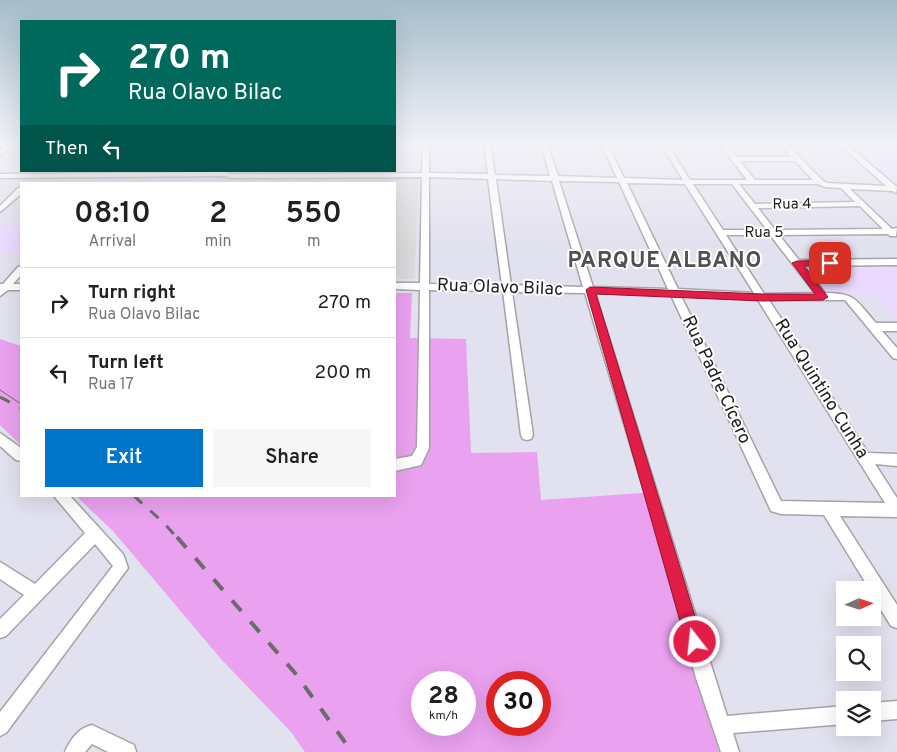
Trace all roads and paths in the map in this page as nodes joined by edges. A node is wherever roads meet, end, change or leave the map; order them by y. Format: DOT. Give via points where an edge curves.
graph roads {
  1 [pos="425,178"];
  2 [pos="493,178"];
  3 [pos="555,178"];
  4 [pos="561,178"];
  5 [pos="685,178"];
  6 [pos="815,178"];
  7 [pos="882,178"];
  8 [pos="622,179"];
  9 [pos="751,180"];
  10 [pos="733,181"];
  11 [pos="688,182"];
  12 [pos="819,182"];
  13 [pos="844,187"];
  14 [pos="896,190"];
  15 [pos="20,191"];
  16 [pos="862,204"];
  17 [pos="752,206"];
  18 [pos="0,210"];
  19 [pos="721,233"];
  20 [pos="773,233"];
  21 [pos="895,233"];
  22 [pos="897,262"];
  23 [pos="797,263"];
  24 [pos="20,270"];
  25 [pos="396,286"];
  26 [pos="424,286"];
  27 [pos="20,287"];
  28 [pos="507,288"];
  29 [pos="2,289"];
  30 [pos="590,290"];
  31 [pos="674,292"];
  32 [pos="823,297"];
  33 [pos="763,298"];
  34 [pos="897,326"];
  35 [pos="873,327"];
  36 [pos="897,355"];
  37 [pos="527,435"];
  38 [pos="0,438"];
  39 [pos="20,455"];
  40 [pos="864,458"];
  41 [pos="897,460"];
  42 [pos="396,465"];
  43 [pos="62,497"];
  44 [pos="828,509"];
  45 [pos="897,510"];
  46 [pos="95,533"];
  47 [pos="0,570"];
  48 [pos="35,594"];
  49 [pos="897,620"];
  50 [pos="0,630"];
  51 [pos="897,710"];
  52 [pos="881,711"];
  53 [pos="836,716"];
  54 [pos="721,725"];
  55 [pos="0,727"];
  56 [pos="74,752"];
  57 [pos="127,752"];
  58 [pos="730,752"];
  1 -- 26 [label="street"];
  2 -- 28 [label="street"];
  3 -- 30 [label="street"];
  4 -- 8 [label="street"];
  5 -- 11 [label="street, Rua Quintino Cunha"];
  6 -- 12 [label="street"];
  7 -- 14 [label="street"];
  8 -- 11 [label="street"];
  8 -- 31 [label="street, Rua Padre Cícero"];
  9 -- 10 [label="street"];
  9 -- 12 [label="street"];
  10 -- 11 [label="street"];
  10 -- 17 [label="street"];
  11 -- 19 [label="street, Rua Quintino Cunha"];
  12 -- 13 [label="street"];
  13 -- 14 [label="street"];
  13 -- 16 [label="street"];
  15 -- 18 [label="street"];
  16 -- 17 [label="street, Rua 4"];
  16 -- 21 [label="street"];
  17 -- 20 [label="street"];
  19 -- 20 [label="street, Rua 5"];
  19 -- 33 [label="street, Rua Quintino Cunha"];
  20 -- 21 [label="street, Rua 5"];
  20 -- 23 [label="street"];
  22 -- 23 [label="street"];
  23 -- 32 [label="street"];
  24 -- 29 [label="street"];
  25 -- 26 [label="street, Rua Olavo Bilac"];
  26 -- 28 [label="street, Rua Olavo Bilac"];
  26 -- 42 [label="street" via="423,448 416,461"];
  27 -- 29 [label="street"];
  28 -- 30 [label="street, Rua Olavo Bilac"];
  28 -- 37 [label="street"];
  30 -- 31 [label="street, Rua Olavo Bilac"];
  30 -- 54 [label="street"];
  31 -- 33 [label="street, Rua Olavo Bilac"];
  31 -- 44 [label="street, Rua Padre Cícero" via="778,508"];
  32 -- 33 [label="street, Rua Olavo Bilac"];
  32 -- 35 [label="street, Rua Olavo Bilac" via="848,298"];
  33 -- 40 [label="street, Rua Quintino Cunha"];
  34 -- 35 [label="street"];
  35 -- 36 [label="street"];
  38 -- 39 [label="street"];
  40 -- 41 [label="street"];
  40 -- 45 [label="street, Rua Quintino Cunha"];
  43 -- 46 [label="street"];
  44 -- 45 [label="street"];
  44 -- 49 [label="street"];
  46 -- 48 [label="street"];
  46 -- 55 [label="street" via="118,559 121,568"];
  47 -- 48 [label="street"];
  48 -- 50 [label="street"];
  51 -- 52 [label="street"];
  53 -- 54 [label="street"];
  54 -- 58 [label="street"];
  56 -- 57 [label="street" via="92,734"];
}
